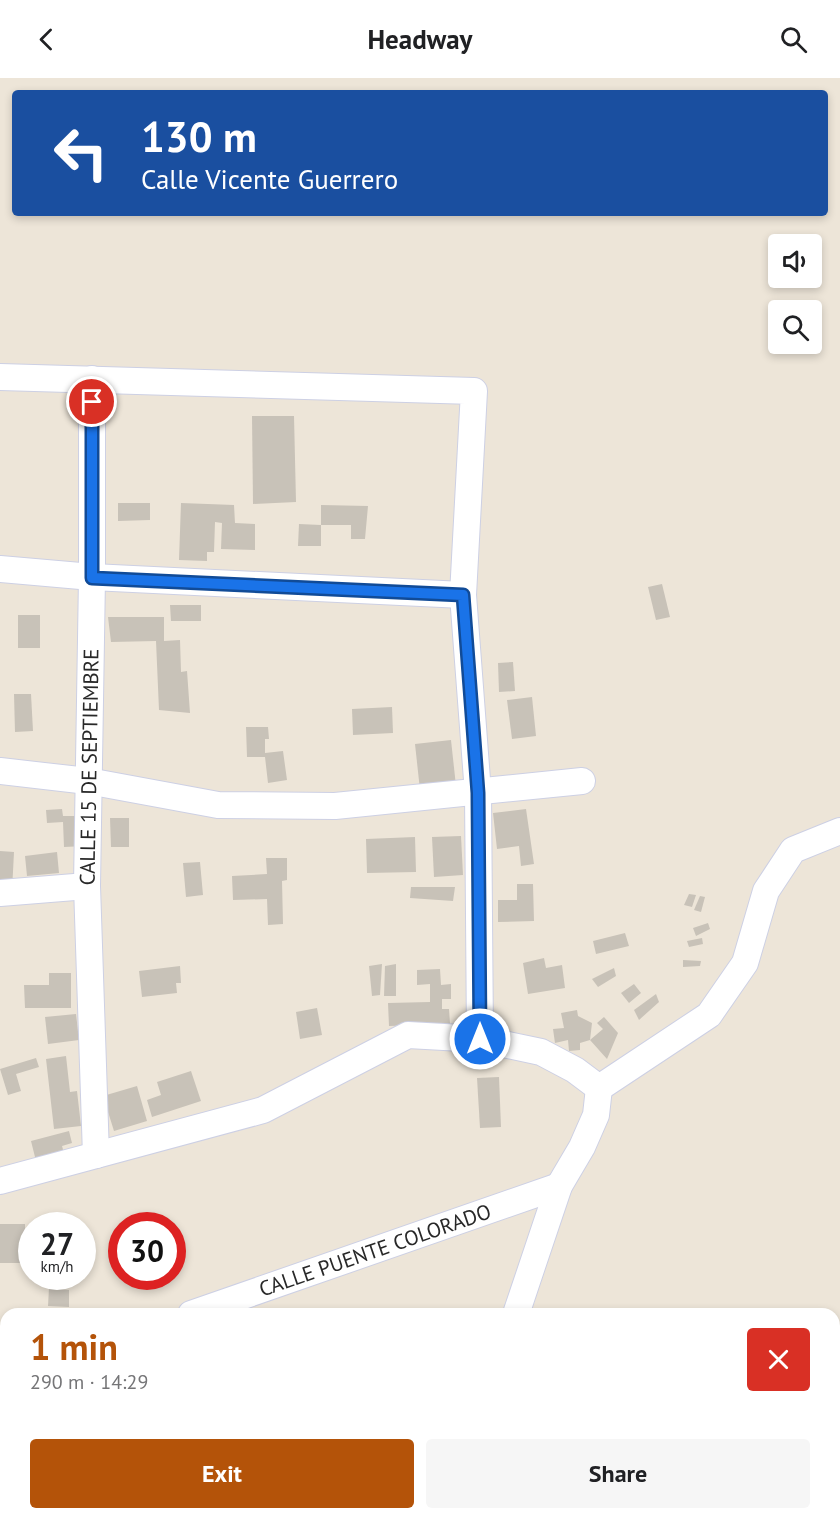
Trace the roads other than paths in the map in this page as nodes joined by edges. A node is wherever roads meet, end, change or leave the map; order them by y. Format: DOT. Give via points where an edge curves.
graph roads {
  1 [pos="0,377"];
  2 [pos="92,380"];
  3 [pos="0,569"];
  4 [pos="92,578"];
  5 [pos="463,595"];
  6 [pos="0,771"];
  7 [pos="88,781"];
  8 [pos="582,781"];
  9 [pos="478,793"];
  10 [pos="840,831"];
  11 [pos="87,886"];
  12 [pos="0,893"];
  13 [pos="480,1039"];
  14 [pos="599,1088"];
  15 [pos="96,1155"];
  16 [pos="0,1181"];
  17 [pos="559,1186"];
  18 [pos="208,1308"];
  19 [pos="518,1308"];
  1 -- 2 [label="street"];
  2 -- 4 [label="street, CALLE 15 DE SEPTIEMBRE"];
  2 -- 5 [label="street" via="474,391"];
  3 -- 4 [label="street"];
  4 -- 5 [label="street"];
  4 -- 7 [label="street, CALLE 15 DE SEPTIEMBRE"];
  5 -- 9 [label="street"];
  6 -- 7 [label="street"];
  7 -- 9 [label="street" via="218,805 335,806"];
  7 -- 11 [label="street, CALLE 15 DE SEPTIEMBRE"];
  8 -- 9 [label="street"];
  9 -- 13 [label="street"];
  10 -- 14 [label="street" via="793,850 766,891 745,963 709,1015"];
  11 -- 12 [label="street"];
  11 -- 15 [label="street, CALLE 15 DE SEPTIEMBRE"];
  13 -- 14 [label="street" via="541,1052"];
  13 -- 15 [label="street" via="408,1035 263,1110"];
  14 -- 17 [label="street" via="596,1115"];
  15 -- 16 [label="street"];
  17 -- 18 [label="street, CALLE PUENTE COLORADO"];
  17 -- 19 [label="street"];
}
